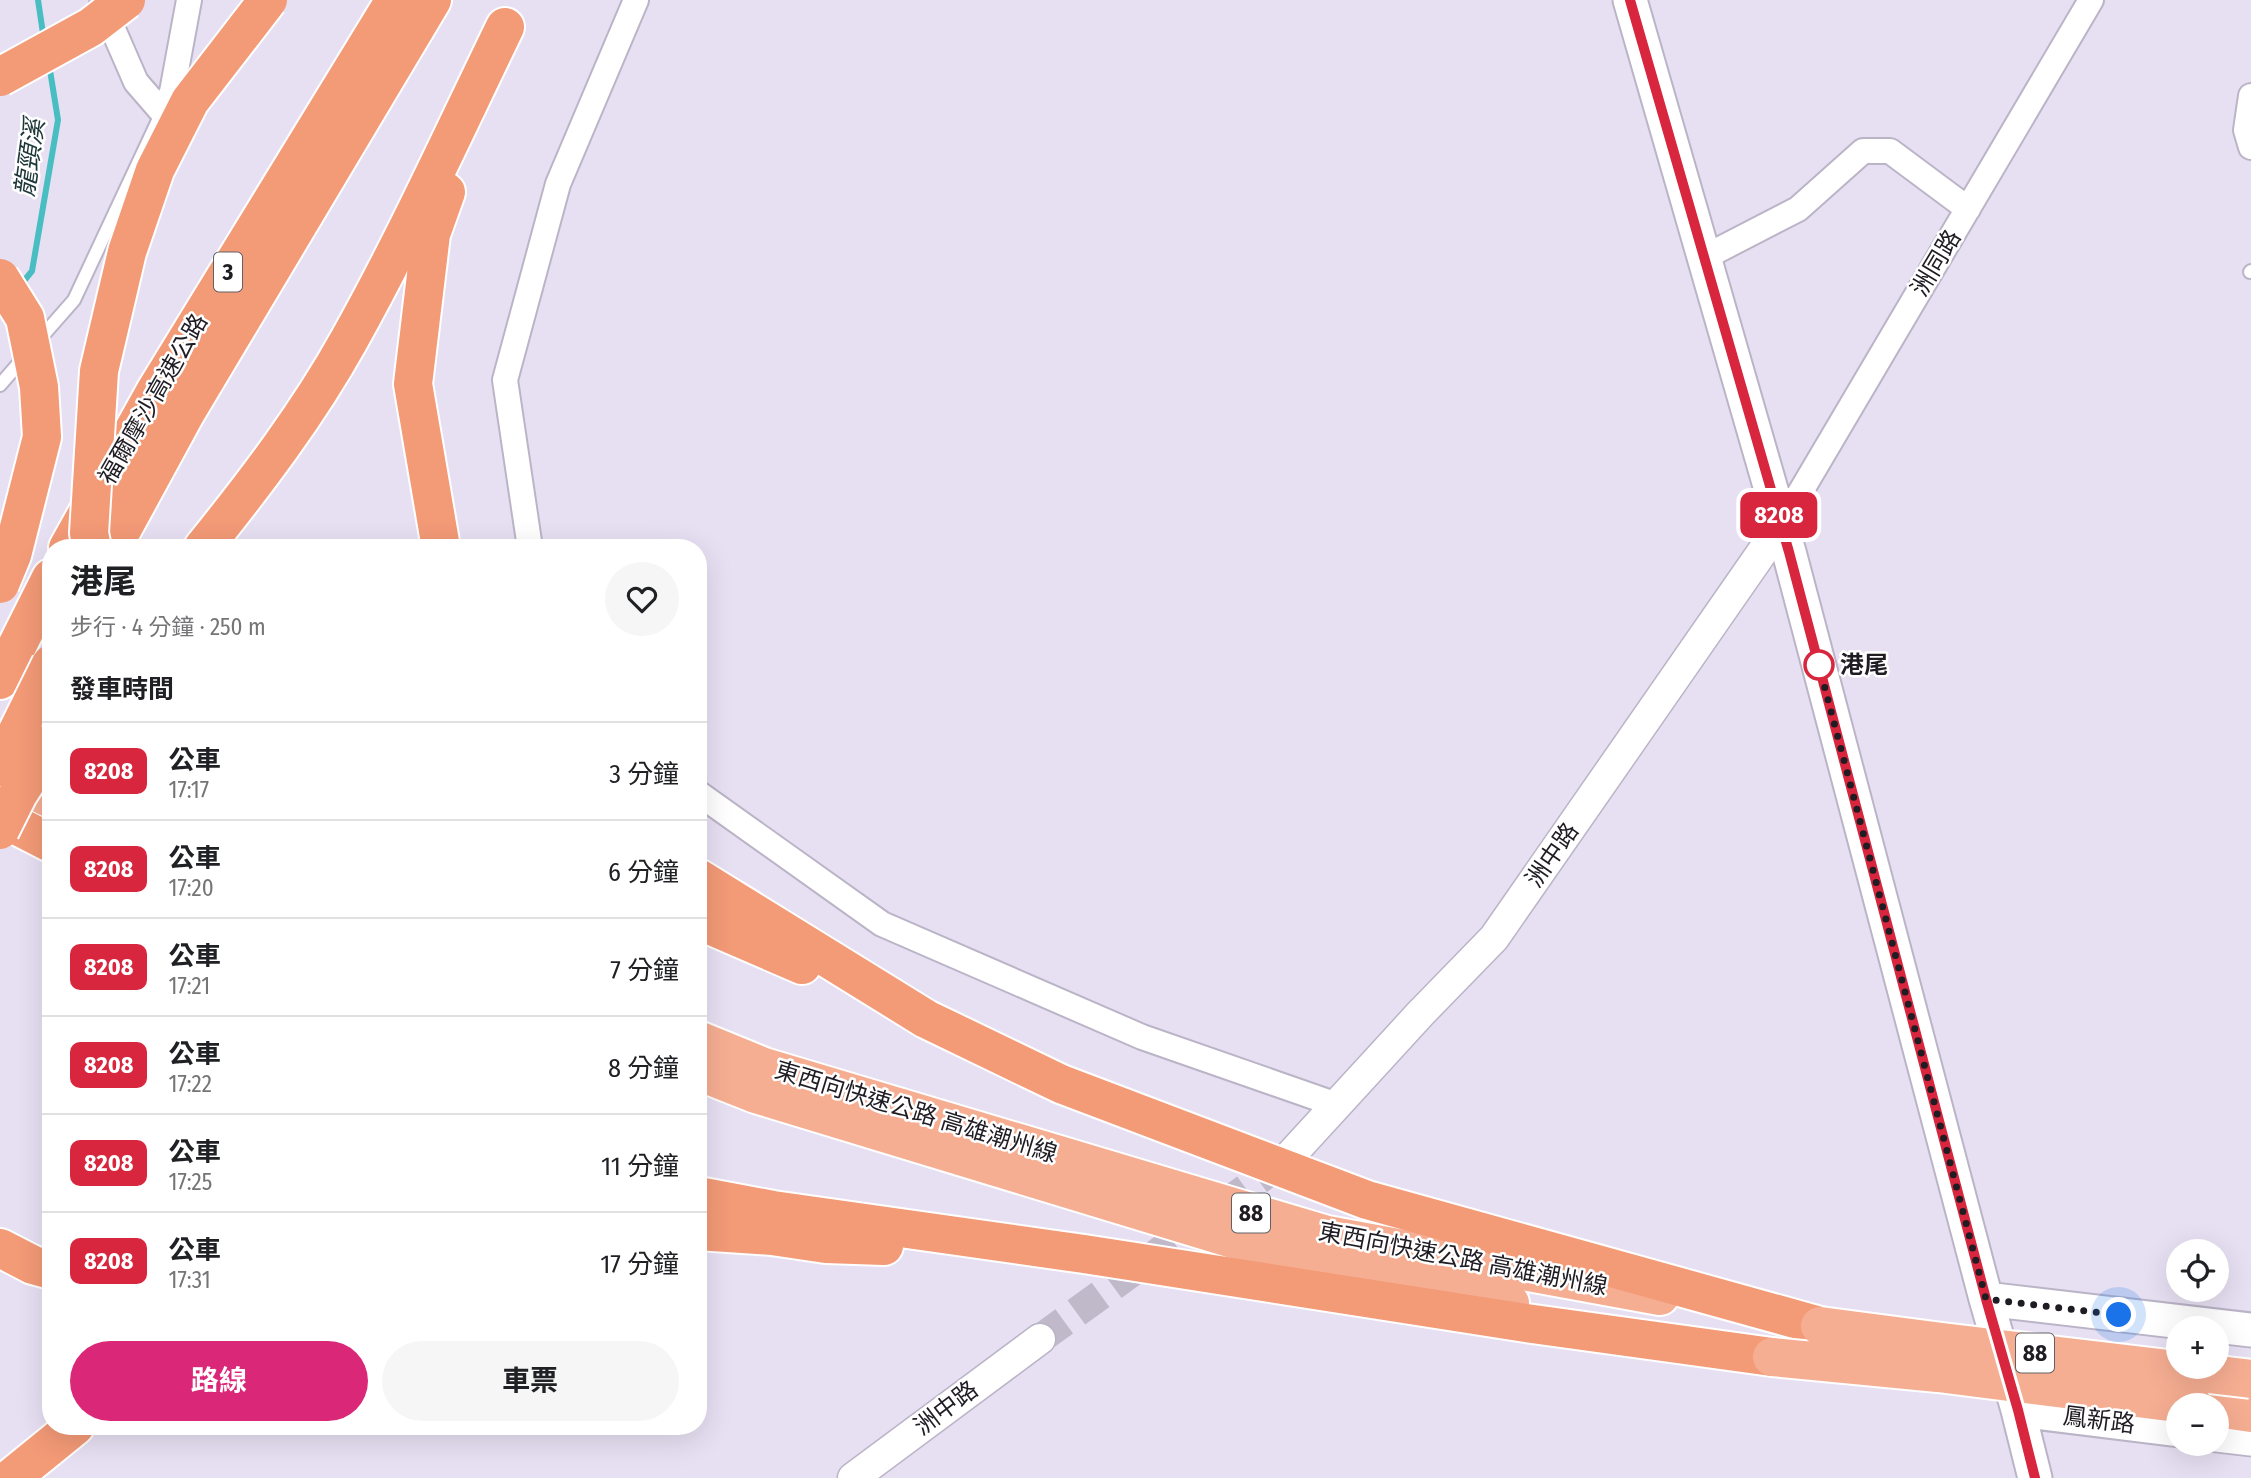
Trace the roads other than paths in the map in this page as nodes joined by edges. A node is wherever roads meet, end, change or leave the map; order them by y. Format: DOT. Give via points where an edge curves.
graph roads {
  1 [pos="100,0"];
  2 [pos="126,0"];
  3 [pos="188,0"];
  4 [pos="268,0"];
  5 [pos="395,0"];
  6 [pos="432,0"];
  7 [pos="636,0"];
  8 [pos="1630,0"];
  9 [pos="2091,0"];
  10 [pos="512,13"];
  11 [pos="0,77"];
  12 [pos="2251,96"];
  13 [pos="162,112"];
  14 [pos="2251,148"];
  15 [pos="1968,209"];
  16 [pos="1705,257"];
  17 [pos="0,278"];
  18 [pos="0,385"];
  19 [pos="1781,525"];
  20 [pos="73,539"];
  21 [pos="90,539"];
  22 [pos="116,539"];
  23 [pos="210,539"];
  24 [pos="440,539"];
  25 [pos="529,539"];
  26 [pos="0,584"];
  27 [pos="42,594"];
  28 [pos="0,680"];
  29 [pos="42,682"];
  30 [pos="0,689"];
  31 [pos="42,706"];
  32 [pos="0,740"];
  33 [pos="42,757"];
  34 [pos="42,761"];
  35 [pos="0,767"];
  36 [pos="0,773"];
  37 [pos="42,794"];
  38 [pos="707,799"];
  39 [pos="0,817"];
  40 [pos="0,830"];
  41 [pos="42,838"];
  42 [pos="707,884"];
  43 [pos="707,924"];
  44 [pos="926,1019"];
  45 [pos="707,1044"];
  46 [pos="707,1075"];
  47 [pos="1337,1105"];
  48 [pos="1288,1158"];
  49 [pos="707,1198"];
  50 [pos="707,1232"];
  51 [pos="0,1248"];
  52 [pos="1084,1254"];
  53 [pos="42,1268"];
  54 [pos="1986,1299"];
  55 [pos="1820,1326"];
  56 [pos="2251,1330"];
  57 [pos="1040,1339"];
  58 [pos="1772,1357"];
  59 [pos="2251,1379"];
  60 [pos="2166,1402"];
  61 [pos="2018,1410"];
  62 [pos="2229,1410"];
  63 [pos="2251,1413"];
  64 [pos="2166,1428"];
  65 [pos="64,1435"];
  66 [pos="2229,1436"];
  67 [pos="2251,1439"];
  68 [pos="11,1478"];
  69 [pos="853,1478"];
  70 [pos="2035,1478"];
  1 -- 13 [label="street" via="136,82"];
  2 -- 11 [label="highway, bridge" via="91,27"];
  3 -- 13 [label="street" via="172,92"];
  4 -- 21 [label="highway, bridge" via="190,101 155,170 127,251 99,371"];
  5 -- 20 [label="highway, 福爾摩沙高速公路 / 3" via="155,392"];
  6 -- 22 [label="highway, 福爾摩沙高速公路 / 3" via="186,412"];
  7 -- 25 [label="street" via="558,184 505,380"];
  8 -- 16 [label="main road"];
  9 -- 15 [label="street, 洲同路"];
  10 -- 23 [label="highway" via="349,341 299,421"];
  10 -- 24 [label="highway" via="431,234 413,384"];
  12 -- 14 [label="street" via="2246,130"];
  13 -- 18 [label="lane" via="74,300"];
  15 -- 16 [label="street" via="1889,151 1863,151 1798,209"];
  15 -- 19 [label="street, 洲同路"];
  16 -- 19 [label="main road"];
  17 -- 26 [label="highway, bridge" via="25,318 39,387 42,437 12,555"];
  19 -- 47 [label="street, 洲中路" via="1494,938"];
  19 -- 54 [label="main road"];
  27 -- 28 [label="highway"];
  29 -- 35 [label="highway, bridge"];
  30 -- 31 [label="highway"];
  32 -- 34 [label="highway"];
  33 -- 40 [label="highway, bridge"];
  36 -- 37 [label="highway"];
  38 -- 47 [label="street" via="882,924 1142,1037"];
  39 -- 41 [label="highway"];
  42 -- 44 [label="highway"];
  43 -- 44 [label="highway"];
  44 -- 55 [label="highway" via="1061,1084 1367,1200"];
  45 -- 55 [label="highway, 東西向快速公路 高雄潮州線 / 88" via="764,1067 1326,1235"];
  46 -- 58 [label="highway, 東西向快速公路 高雄潮州線 / 88" via="756,1094 1315,1264"];
  47 -- 48 [label="street, 洲中路"];
  49 -- 52 [label="highway"];
  50 -- 52 [label="highway" via="826,1244"];
  51 -- 53 [label="highway"];
  52 -- 58 [label="highway"];
  54 -- 56 [label="main road"];
  54 -- 61 [label="main road"];
  55 -- 59 [label="highway, 東西向快速公路 高雄潮州線 / 88, bridge"];
  57 -- 69 [label="street, 洲中路"];
  58 -- 60 [label="highway, 東西向快速公路 高雄潮州線 / 88, bridge"];
  61 -- 64 [label="main road, 鳳新路"];
  61 -- 70 [label="main road"];
  62 -- 63 [label="highway"];
  65 -- 68 [label="highway"];
  66 -- 67 [label="main road"];
}
